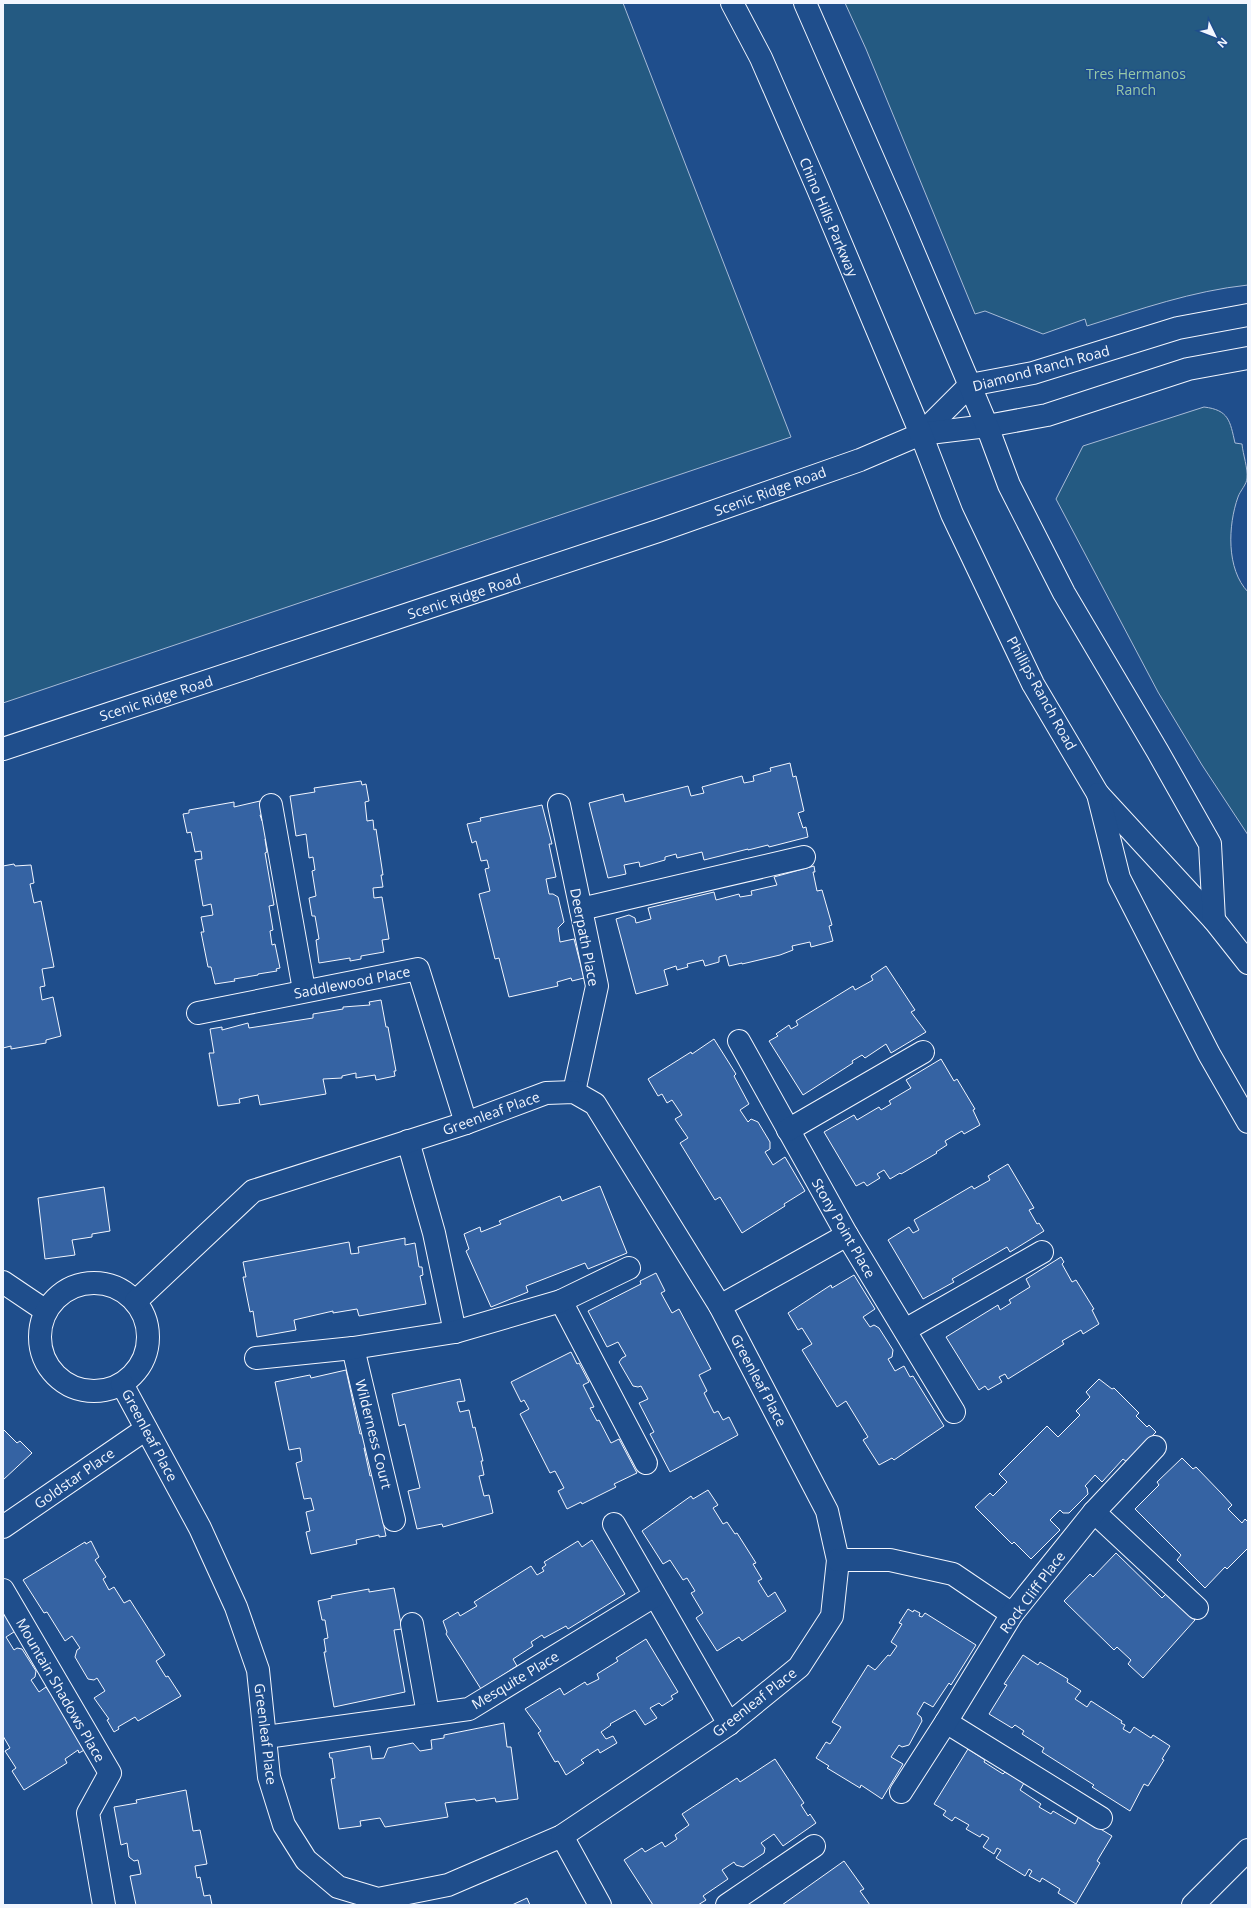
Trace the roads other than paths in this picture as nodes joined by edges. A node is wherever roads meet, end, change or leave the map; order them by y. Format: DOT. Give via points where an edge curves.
graph roads {
  1 [pos="732,3"];
  2 [pos="805,3"];
  3 [pos="1248,315"];
  4 [pos="1248,358"];
  5 [pos="970,385"];
  6 [pos="987,426"];
  7 [pos="921,434"];
  8 [pos="3,749"];
  9 [pos="1098,794"];
  10 [pos="271,805"];
  11 [pos="559,805"];
  12 [pos="804,857"];
  13 [pos="581,909"];
  14 [pos="1214,920"];
  15 [pos="1248,963"];
  16 [pos="304,990"];
  17 [pos="198,1013"];
  18 [pos="739,1042"];
  19 [pos="923,1052"];
  20 [pos="574,1092"];
  21 [pos="1248,1122"];
  22 [pos="466,1123"];
  23 [pos="788,1130"];
  24 [pos="408,1141"];
  25 [pos="847,1236"];
  26 [pos="1042,1252"];
  27 [pos="629,1268"];
  28 [pos="3,1282"];
  29 [pos="136,1301"];
  30 [pos="562,1301"];
  31 [pos="720,1306"];
  32 [pos="46,1311"];
  33 [pos="905,1330"];
  34 [pos="455,1332"];
  35 [pos="353,1348"];
  36 [pos="256,1358"];
  37 [pos="122,1384"];
  38 [pos="954,1412"];
  39 [pos="146,1429"];
  40 [pos="1156,1448"];
  41 [pos="646,1463"];
  42 [pos="1094,1512"];
  43 [pos="394,1520"];
  44 [pos="614,1524"];
  45 [pos="3,1527"];
  46 [pos="838,1560"];
  47 [pos="3,1590"];
  48 [pos="654,1596"];
  49 [pos="1197,1608"];
  50 [pos="1012,1614"];
  51 [pos="412,1624"];
  52 [pos="428,1714"];
  53 [pos="946,1722"];
  54 [pos="729,1724"];
  55 [pos="266,1737"];
  56 [pos="901,1792"];
  57 [pos="1101,1818"];
  58 [pos="562,1836"];
  59 [pos="814,1846"];
  60 [pos="1248,1850"];
  61 [pos="739,1902"];
  62 [pos="104,1905"];
  63 [pos="600,1905"];
  64 [pos="1193,1905"];
  1 -- 7 [label="main road, Chino Hills Parkway" via="761,58"];
  2 -- 5 [label="main road"];
  3 -- 5 [label="main road, Diamond Ranch Road" via="1178,328 1033,373"];
  4 -- 6 [label="main road" via="1188,369 1047,415"];
  5 -- 6 [label="main road"];
  5 -- 7 [label="main road, Diamond Ranch Road"];
  6 -- 7 [label="main road"];
  6 -- 14 [label="main road" via="1009,485 1064,593 1210,844"];
  7 -- 8 [label="main road, Scenic Ridge Road" via="860,460 658,531"];
  7 -- 9 [label="main road, Phillips Ranch Road" via="952,514 1034,684"];
  9 -- 14 [label="main road, Phillips Ranch Road"];
  9 -- 21 [label="main road" via="1119,878 1209,1054"];
  10 -- 16 [label="main road"];
  11 -- 13 [label="main road, Deerpath Place"];
  12 -- 13 [label="main road"];
  13 -- 20 [label="main road, Deerpath Place" via="597,986"];
  14 -- 15 [label="main road, Phillips Ranch Road"];
  16 -- 17 [label="main road, Saddlewood Place"];
  16 -- 22 [label="main road, Saddlewood Place" via="418,969"];
  18 -- 23 [label="main road, Stony Point Place"];
  19 -- 23 [label="main road"];
  20 -- 22 [label="main road, Greenleaf Place" via="546,1093"];
  20 -- 31 [label="main road, Greenleaf Place" via="595,1104"];
  22 -- 24 [label="main road, Greenleaf Place"];
  23 -- 25 [label="main road, Stony Point Place"];
  24 -- 29 [label="main road, Greenleaf Place" via="253,1191"];
  24 -- 34 [label="main road" via="434,1233"];
  25 -- 31 [label="main road"];
  25 -- 33 [label="main road, Stony Point Place"];
  26 -- 33 [label="main road"];
  27 -- 30 [label="main road"];
  28 -- 32 [label="main road"];
  29 -- 32 [label="main road" via="119,1288 98,1283 78,1285 59,1295"];
  29 -- 37 [label="main road" via="146,1322 148,1345 139,1367"];
  30 -- 34 [label="main road"];
  30 -- 41 [label="main road"];
  31 -- 46 [label="main road, Greenleaf Place" via="827,1511"];
  32 -- 37 [label="main road" via="40,1337 41,1350 49,1369 64,1383 83,1391 103,1391"];
  33 -- 38 [label="main road, Stony Point Place"];
  34 -- 35 [label="main road"];
  35 -- 36 [label="main road"];
  35 -- 43 [label="main road, Wilderness Court"];
  37 -- 39 [label="main road, Greenleaf Place"];
  39 -- 45 [label="main road, Goldstar Place"];
  39 -- 55 [label="main road, Greenleaf Place" via="200,1528 236,1607 258,1670"];
  40 -- 42 [label="main road, Rock Cliff Place"];
  42 -- 49 [label="main road"];
  42 -- 50 [label="main road, Rock Cliff Place"];
  44 -- 48 [label="main road"];
  46 -- 50 [label="main road" via="890,1560 953,1574"];
  46 -- 54 [label="main road, Greenleaf Place" via="832,1616 799,1667"];
  47 -- 62 [label="main road, Mountain Shadows Place" via="110,1773 88,1813"];
  48 -- 52 [label="main road, Mesquite Place" via="469,1709"];
  48 -- 54 [label="main road"];
  50 -- 53 [label="main road, Rock Cliff Place"];
  51 -- 52 [label="main road"];
  52 -- 55 [label="main road, Mesquite Place"];
  53 -- 56 [label="main road, Rock Cliff Place"];
  53 -- 57 [label="main road"];
  54 -- 58 [label="main road, Greenleaf Place"];
  55 -- 58 [label="main road, Greenleaf Place" via="269,1777 284,1825 306,1860 338,1887 378,1899 448,1884"];
  58 -- 63 [label="main road"];
  59 -- 61 [label="main road"];
  60 -- 64 [label="main road"];
}
